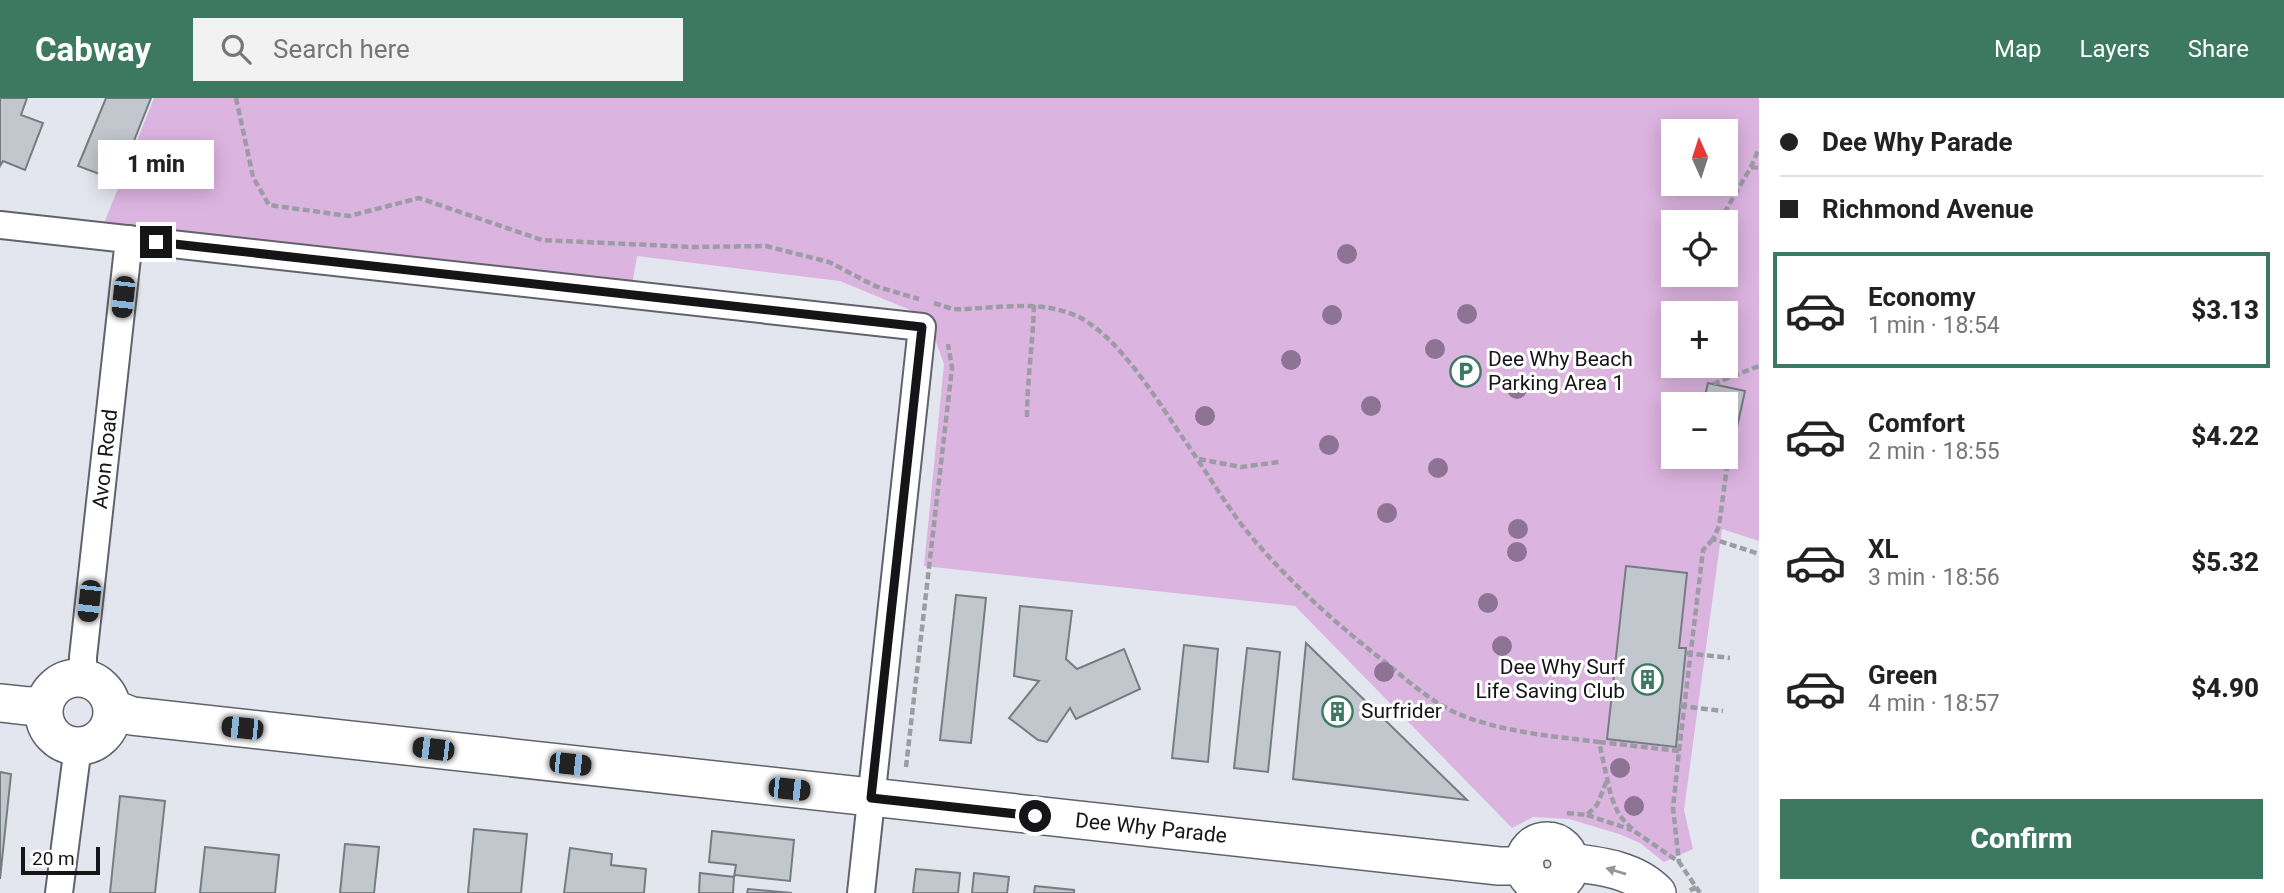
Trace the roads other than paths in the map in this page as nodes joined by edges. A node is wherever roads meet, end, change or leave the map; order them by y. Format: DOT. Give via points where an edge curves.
graph roads {
  1 [pos="0,225"];
  2 [pos="129,239"];
  3 [pos="83,679"];
  4 [pos="0,703"];
  5 [pos="45,704"];
  6 [pos="112,708"];
  7 [pos="78,746"];
  8 [pos="871,798"];
  9 [pos="59,893"];
  10 [pos="861,893"];
  11 [pos="1657,893"];
  1 -- 2 [label="street"];
  2 -- 3 [label="street, Avon Road"];
  2 -- 8 [label="street" via="935,324"];
  3 -- 5 [label="main road" via="64,681"];
  3 -- 6 [label="main road" via="103,689"];
  4 -- 5 [label="main road"];
  5 -- 7 [label="main road" via="49,730 61,742"];
  6 -- 7 [label="main road" via="107,730 89,744"];
  6 -- 8 [label="main road, Dee Why Parade" via="132,716"];
  7 -- 9 [label="street"];
  8 -- 10 [label="street"];
  11 -- 8 [label="main road, Dee Why Parade, one-way" via="1640,878 1570,862 1562,881 1549,886 1535,883 1525,866"];
}
